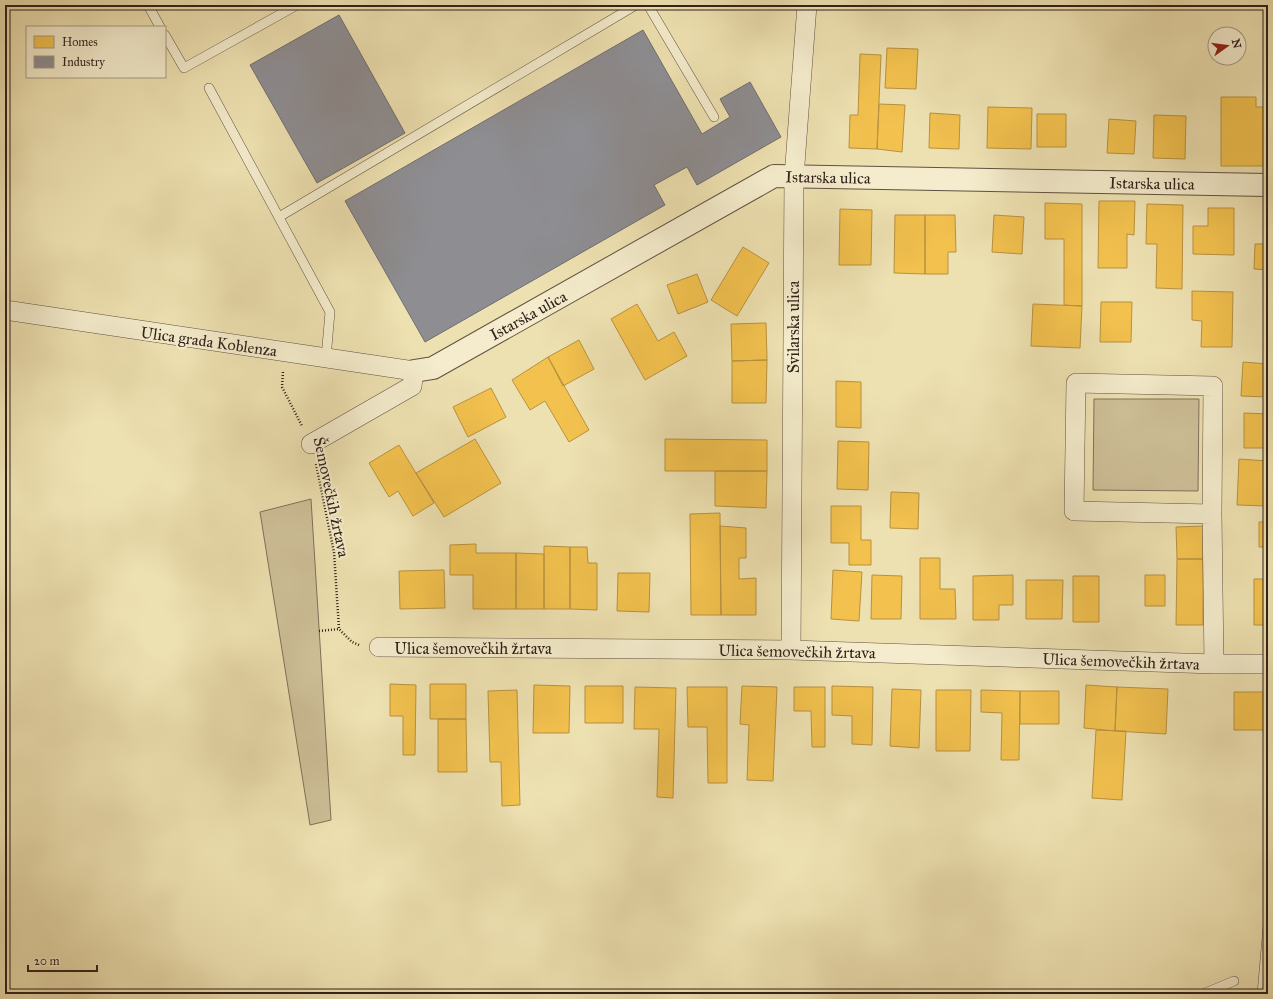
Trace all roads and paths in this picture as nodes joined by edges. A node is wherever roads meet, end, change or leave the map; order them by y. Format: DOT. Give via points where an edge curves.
graph roads {
  1 [pos="148,5"];
  2 [pos="297,5"];
  3 [pos="636,5"];
  4 [pos="648,5"];
  5 [pos="807,5"];
  6 [pos="159,26"];
  7 [pos="166,38"];
  8 [pos="209,88"];
  9 [pos="714,117"];
  10 [pos="794,177"];
  11 [pos="1268,185"];
  12 [pos="279,217"];
  13 [pos="5,310"];
  14 [pos="285,352"];
  15 [pos="326,358"];
  16 [pos="414,371"];
  17 [pos="312,444"];
  18 [pos="1212,514"];
  19 [pos="319,631"];
  20 [pos="379,647"];
  21 [pos="791,650"];
  22 [pos="1214,664"];
  23 [pos="1268,664"];
  24 [pos="1268,926"];
  25 [pos="1234,981"];
  26 [pos="1203,994"];
  27 [pos="1262,994"];
  1 -- 6 [label="lane"];
  2 -- 7 [label="lane" via="184,68"];
  3 -- 12 [label="lane"];
  4 -- 9 [label="lane"];
  5 -- 10 [label="street, Svilarska ulica"];
  8 -- 12 [label="lane"];
  10 -- 11 [label="street, Istarska ulica"];
  10 -- 16 [label="street, Istarska ulica" via="774,176 433,368"];
  10 -- 21 [label="street, Svilarska ulica"];
  12 -- 15 [label="lane" via="330,312"];
  13 -- 14 [label="street, Ulica grada Koblenza"];
  14 -- 15 [label="street, Ulica grada Koblenza"];
  14 -- 17 [label="path, Šemovečkih žrtava" via="282,387"];
  15 -- 16 [label="street, Ulica grada Koblenza"];
  16 -- 17 [label="street" via="412,386"];
  17 -- 19 [label="path, Šemovečkih žrtava" via="334,552 339,629"];
  18 -- 18 [label="street, Ulica šemovečkih žrtava" via="1213,386 1076,383 1074,511"];
  18 -- 22 [label="street, Ulica šemovečkih žrtava"];
  20 -- 21 [label="street, Ulica šemovečkih žrtava"];
  21 -- 22 [label="street, Ulica šemovečkih žrtava"];
  22 -- 23 [label="street, Ulica šemovečkih žrtava"];
  24 -- 27 [label="lane"];
  25 -- 26 [label="lane"];
}
